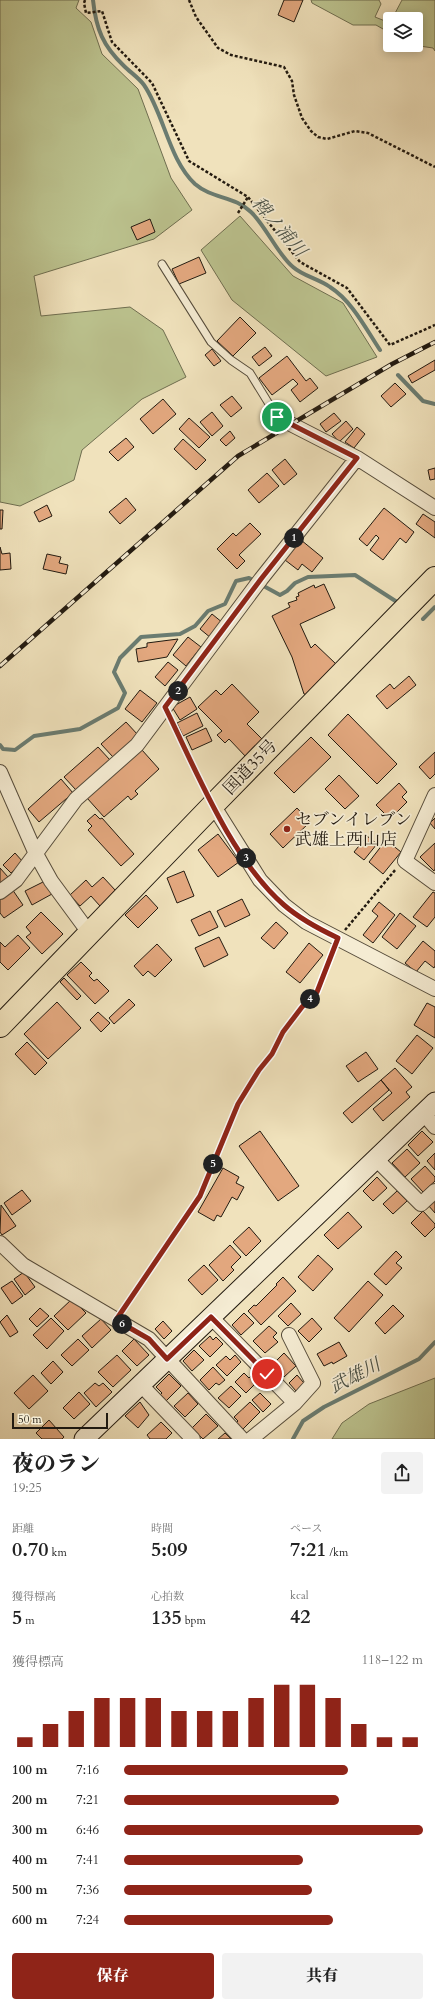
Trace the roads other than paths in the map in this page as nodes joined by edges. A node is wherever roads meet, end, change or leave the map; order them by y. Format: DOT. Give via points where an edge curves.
graph roads {
  1 [pos="162,264"];
  2 [pos="277,417"];
  3 [pos="357,458"];
  4 [pos="435,508"];
  5 [pos="435,578"];
  6 [pos="0,772"];
  7 [pos="435,795"];
  8 [pos="213,805"];
  9 [pos="36,854"];
  10 [pos="435,883"];
  11 [pos="0,892"];
  12 [pos="90,934"];
  13 [pos="435,989"];
  14 [pos="0,1026"];
  15 [pos="431,1114"];
  16 [pos="376,1159"];
  17 [pos="435,1191"];
  18 [pos="0,1243"];
  19 [pos="211,1317"];
  20 [pos="289,1335"];
  21 [pos="167,1359"];
  22 [pos="141,1385"];
  23 [pos="295,1403"];
  24 [pos="91,1437"];
  25 [pos="193,1439"];
  26 [pos="242,1439"];
  27 [pos="251,1439"];
  1 -- 2 [label="lane" via="212,342 250,373"];
  2 -- 3 [label="street"];
  3 -- 4 [label="street"];
  3 -- 9 [label="street" via="258,584 138,745 76,800"];
  5 -- 8 [label="highway, 国道35号"];
  6 -- 9 [label="street"];
  7 -- 10 [label="street" via="405,861"];
  8 -- 12 [label="highway, 国道35号"];
  8 -- 13 [label="street" via="260,880 284,905 306,922"];
  9 -- 11 [label="street" via="16,880"];
  9 -- 12 [label="street" via="51,881"];
  12 -- 14 [label="highway, 国道35号"];
  15 -- 16 [label="street"];
  16 -- 17 [label="street" via="421,1204"];
  16 -- 19 [label="street"];
  18 -- 21 [label="street" via="23,1265 149,1339"];
  19 -- 21 [label="street"];
  19 -- 23 [label="street"];
  20 -- 23 [label="street" via="313,1383"];
  21 -- 22 [label="street"];
  21 -- 26 [label="street"];
  22 -- 24 [label="street"];
  22 -- 25 [label="street"];
  23 -- 27 [label="street"];
}
